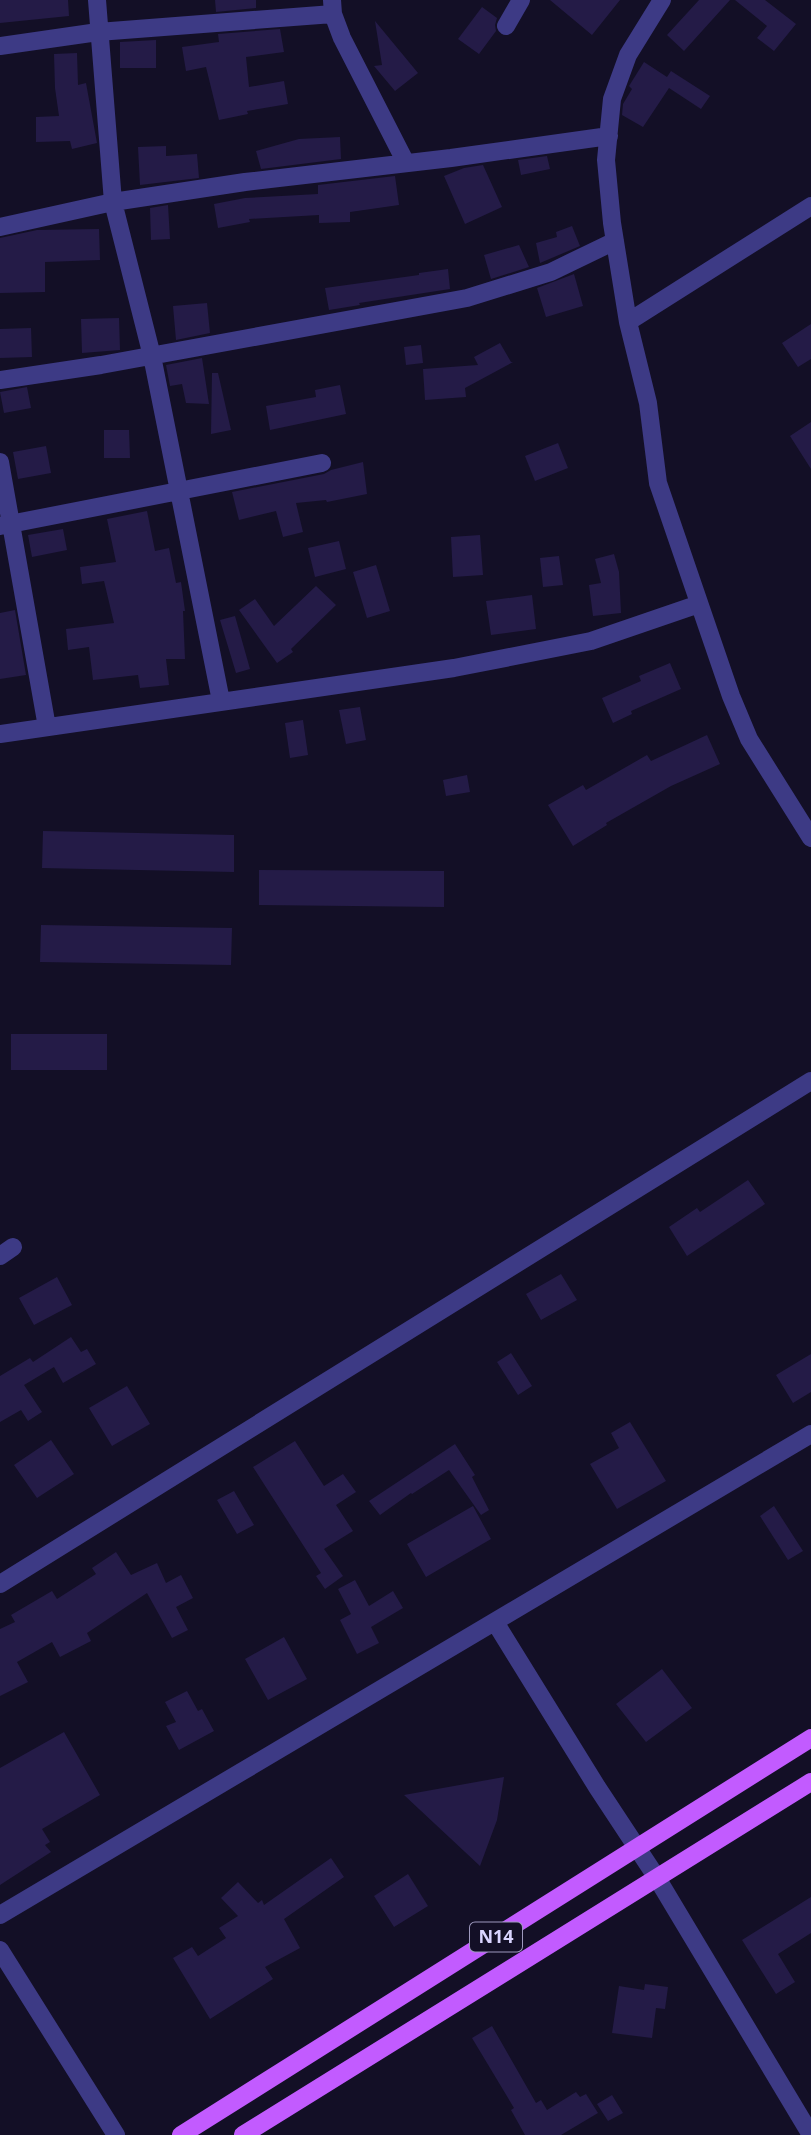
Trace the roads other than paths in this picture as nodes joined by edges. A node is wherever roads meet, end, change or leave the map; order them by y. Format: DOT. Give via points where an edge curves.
graph roads {
  1 [pos="97,0"];
  2 [pos="520,0"];
  3 [pos="662,0"];
  4 [pos="333,7"];
  5 [pos="506,26"];
  6 [pos="98,33"];
  7 [pos="0,46"];
  8 [pos="609,136"];
  9 [pos="406,163"];
  10 [pos="113,202"];
  11 [pos="811,206"];
  12 [pos="0,227"];
  13 [pos="615,241"];
  14 [pos="628,322"];
  15 [pos="152,356"];
  16 [pos="0,380"];
  17 [pos="0,462"];
  18 [pos="322,463"];
  19 [pos="178,491"];
  20 [pos="6,525"];
  21 [pos="699,604"];
  22 [pos="221,701"];
  23 [pos="47,727"];
  24 [pos="0,734"];
  25 [pos="811,838"];
  26 [pos="811,1081"];
  27 [pos="811,1434"];
  28 [pos="0,1584"];
  29 [pos="495,1622"];
  30 [pos="811,1738"];
  31 [pos="811,1782"];
  32 [pos="638,1848"];
  33 [pos="657,1878"];
  34 [pos="0,1915"];
  35 [pos="0,1950"];
  36 [pos="352,2029"];
  37 [pos="370,2057"];
  38 [pos="116,2135"];
  39 [pos="181,2135"];
  40 [pos="243,2135"];
  41 [pos="811,2135"];
  1 -- 6 [label="street"];
  2 -- 5 [label="street"];
  3 -- 8 [label="street" via="628,55 612,99"];
  4 -- 6 [label="street"];
  4 -- 9 [label="street" via="342,38"];
  6 -- 7 [label="street"];
  6 -- 10 [label="street"];
  8 -- 9 [label="street"];
  8 -- 13 [label="street" via="606,160"];
  9 -- 10 [label="street"];
  10 -- 12 [label="street"];
  10 -- 15 [label="street"];
  11 -- 14 [label="street"];
  13 -- 14 [label="street"];
  13 -- 15 [label="street" via="551,272 467,298"];
  14 -- 21 [label="street" via="648,403 659,483"];
  15 -- 16 [label="street"];
  15 -- 19 [label="street"];
  17 -- 20 [label="street"];
  18 -- 19 [label="street"];
  19 -- 20 [label="street"];
  19 -- 22 [label="street"];
  20 -- 23 [label="street"];
  21 -- 22 [label="street" via="591,641 454,668"];
  21 -- 25 [label="street" via="749,739"];
  22 -- 23 [label="street"];
  23 -- 24 [label="street"];
  26 -- 28 [label="street"];
  27 -- 29 [label="street"];
  29 -- 32 [label="street"];
  29 -- 34 [label="street"];
  30 -- 32 [label="main road, N14"];
  31 -- 33 [label="main road, N14"];
  32 -- 33 [label="street"];
  32 -- 36 [label="main road, N14"];
  33 -- 37 [label="main road, N14"];
  33 -- 41 [label="street"];
  35 -- 38 [label="street"];
  36 -- 37 [label="main road"];
  36 -- 39 [label="main road, N14"];
  37 -- 40 [label="main road, N14"];
}
